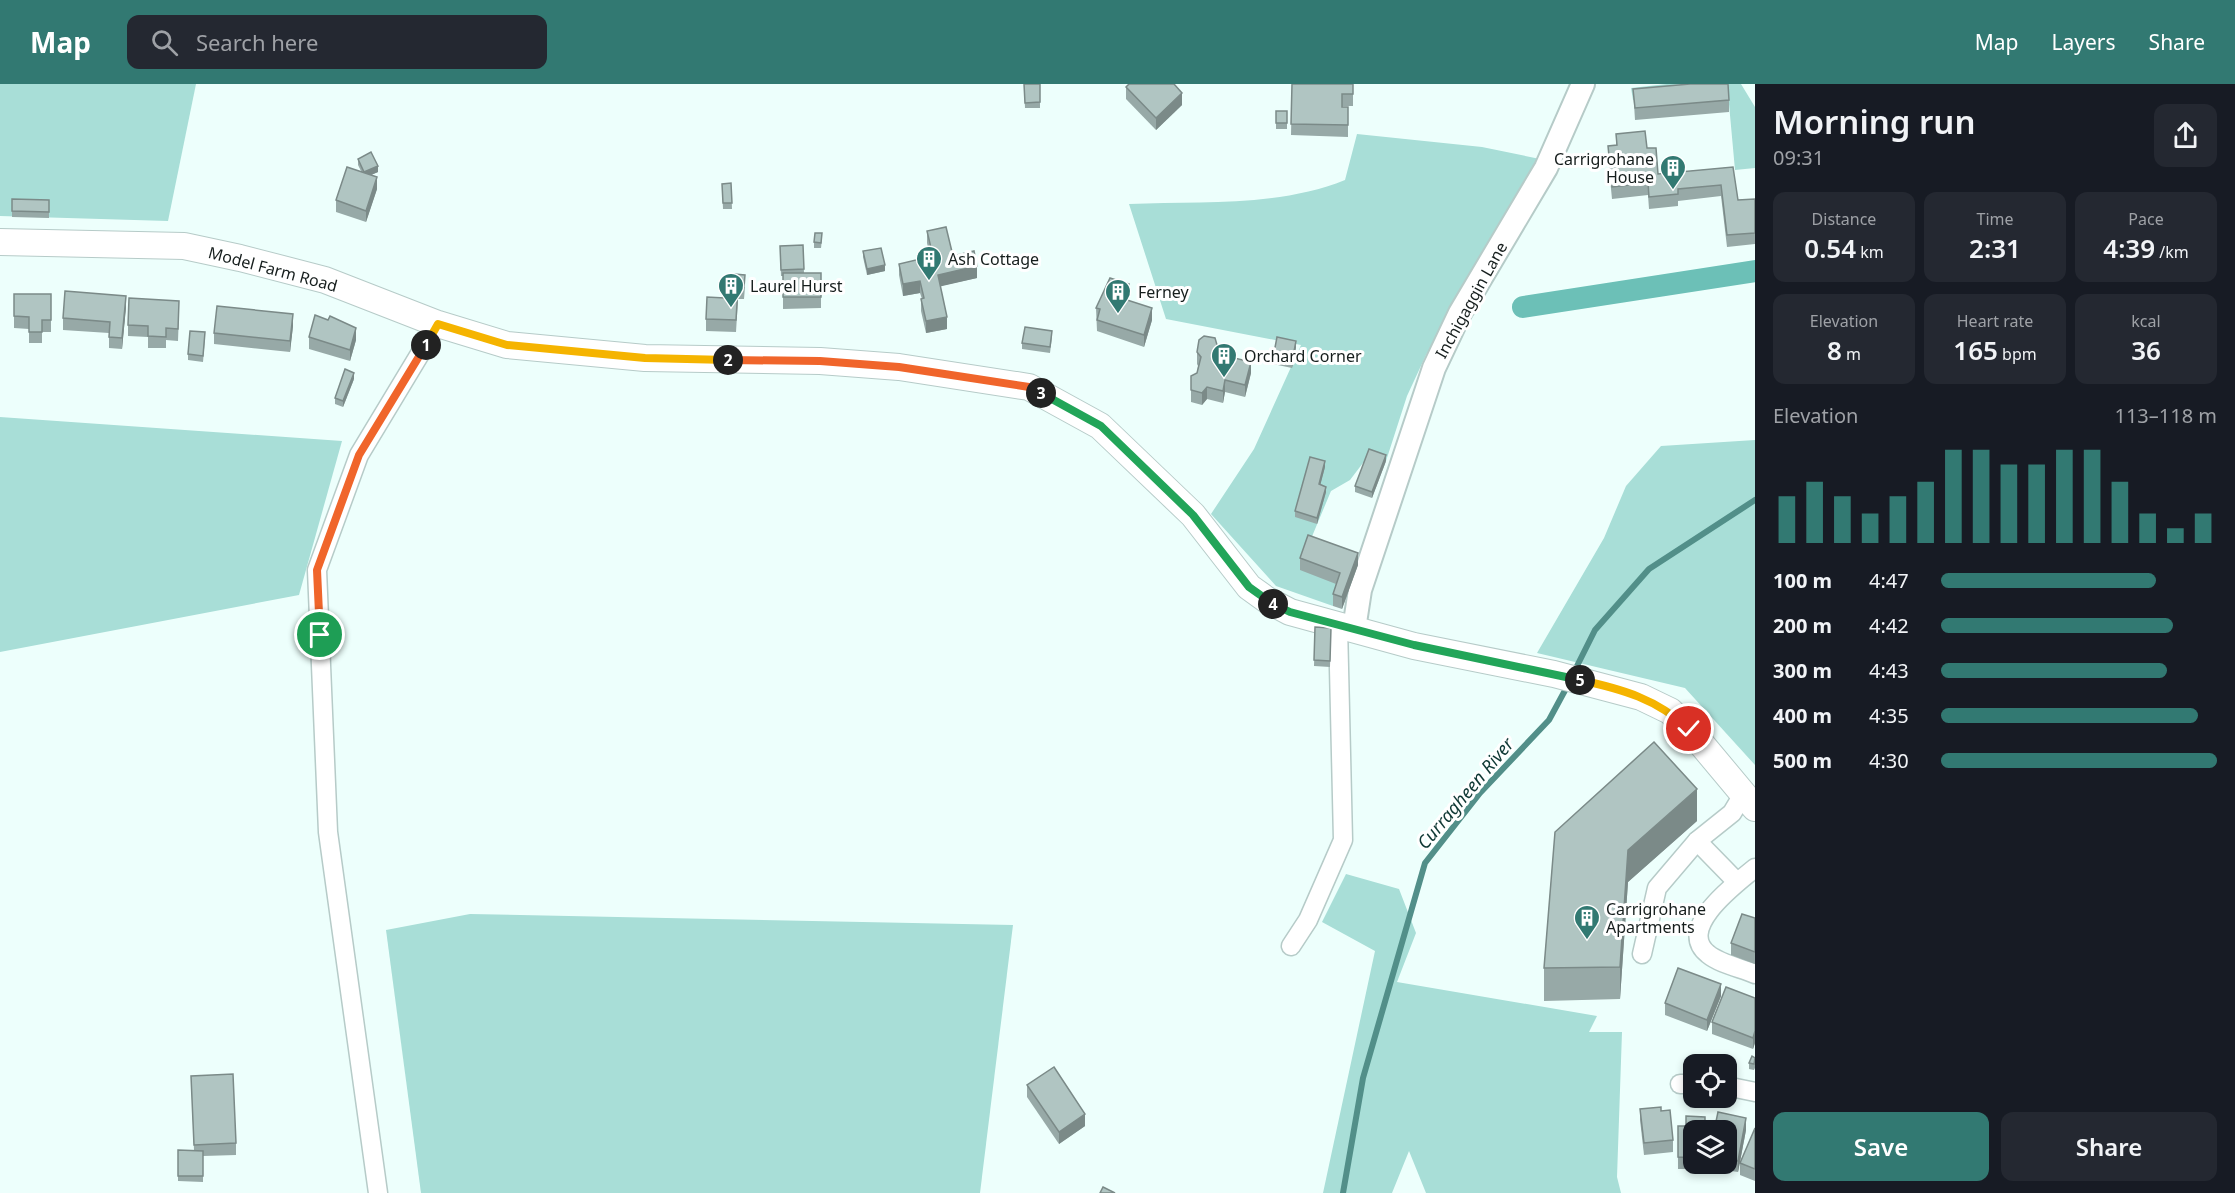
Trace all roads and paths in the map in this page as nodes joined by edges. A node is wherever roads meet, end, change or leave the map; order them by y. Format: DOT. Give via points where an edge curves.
graph roads {
  1 [pos="1582,84"];
  2 [pos="0,242"];
  3 [pos="438,324"];
  4 [pos="1346,627"];
  5 [pos="1750,800"];
  6 [pos="1697,841"];
  7 [pos="1755,868"];
  8 [pos="1737,882"];
  9 [pos="1291,946"];
  10 [pos="1642,954"];
  11 [pos="1755,974"];
  12 [pos="1737,1088"];
  13 [pos="1755,1092"];
  14 [pos="378,1193"];
  1 -- 4 [label="street, Inchigaggin Lane" via="1546,168 1460,313 1434,368"];
  2 -- 3 [label="main road, Model Farm Road" via="183,246 325,280"];
  3 -- 4 [label="main road, Model Farm Road" via="507,345 645,358 820,361 899,367 1029,387 1101,426 1193,515 1249,587 1290,612"];
  3 -- 14 [label="street" via="359,455 317,570 328,832"];
  4 -- 5 [label="main road, Model Farm Road" via="1641,697 1670,711"];
  4 -- 9 [label="street" via="1343,840 1308,920"];
  5 -- 6 [label="street"];
  6 -- 8 [label="street"];
  6 -- 10 [label="street" via="1657,888"];
  7 -- 8 [label="street"];
  8 -- 11 [label="street" via="1716,900 1700,930 1699,941 1712,958"];
  12 -- 13 [label="street"];
}
